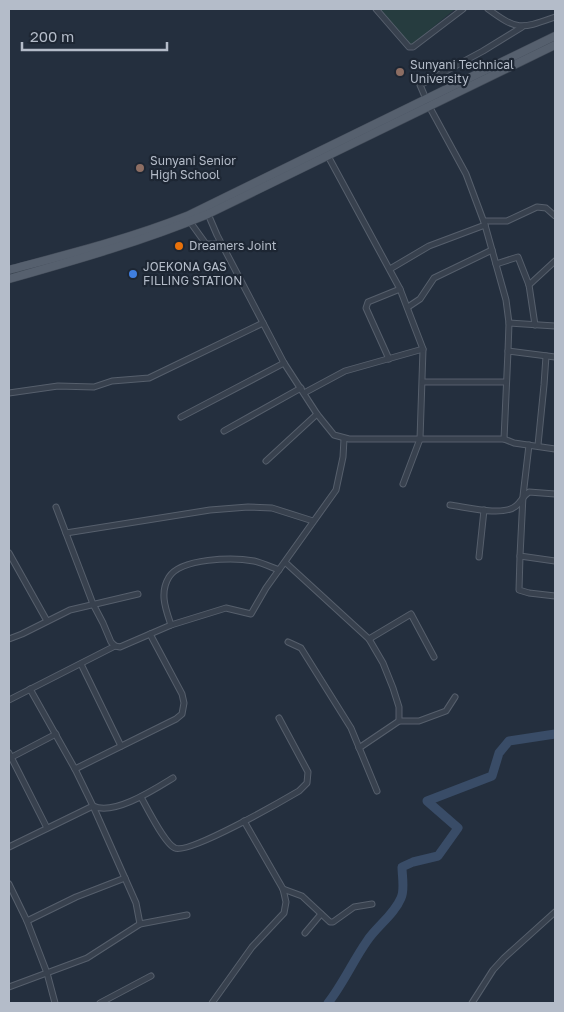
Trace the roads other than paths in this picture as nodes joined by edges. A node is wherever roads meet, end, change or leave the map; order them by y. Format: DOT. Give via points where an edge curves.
graph roads {
  1 [pos="376,9"];
  2 [pos="463,9"];
  3 [pos="488,9"];
  4 [pos="555,17"];
  5 [pos="522,27"];
  6 [pos="555,36"];
  7 [pos="555,44"];
  8 [pos="428,103"];
  9 [pos="328,156"];
  10 [pos="208,214"];
  11 [pos="555,216"];
  12 [pos="188,219"];
  13 [pos="485,223"];
  14 [pos="221,244"];
  15 [pos="492,250"];
  16 [pos="555,261"];
  17 [pos="496,264"];
  18 [pos="390,269"];
  19 [pos="9,270"];
  20 [pos="9,279"];
  21 [pos="529,285"];
  22 [pos="400,289"];
  23 [pos="408,307"];
  24 [pos="508,322"];
  25 [pos="263,324"];
  26 [pos="535,325"];
  27 [pos="555,326"];
  28 [pos="423,349"];
  29 [pos="508,351"];
  30 [pos="546,356"];
  31 [pos="555,357"];
  32 [pos="390,359"];
  33 [pos="284,363"];
  34 [pos="423,382"];
  35 [pos="506,382"];
  36 [pos="302,390"];
  37 [pos="9,393"];
  38 [pos="317,414"];
  39 [pos="181,417"];
  40 [pos="224,431"];
  41 [pos="344,439"];
  42 [pos="420,439"];
  43 [pos="504,439"];
  44 [pos="529,445"];
  45 [pos="538,445"];
  46 [pos="555,449"];
  47 [pos="266,461"];
  48 [pos="403,484"];
  49 [pos="555,494"];
  50 [pos="523,496"];
  51 [pos="450,504"];
  52 [pos="56,507"];
  53 [pos="484,510"];
  54 [pos="313,521"];
  55 [pos="66,532"];
  56 [pos="9,553"];
  57 [pos="520,556"];
  58 [pos="478,557"];
  59 [pos="555,561"];
  60 [pos="286,563"];
  61 [pos="279,570"];
  62 [pos="138,594"];
  63 [pos="555,596"];
  64 [pos="93,604"];
  65 [pos="47,621"];
  66 [pos="171,626"];
  67 [pos="150,634"];
  68 [pos="9,639"];
  69 [pos="369,639"];
  70 [pos="288,642"];
  71 [pos="115,646"];
  72 [pos="434,657"];
  73 [pos="81,664"];
  74 [pos="30,689"];
  75 [pos="455,698"];
  76 [pos="9,700"];
  77 [pos="280,718"];
  78 [pos="399,721"];
  79 [pos="56,734"];
  80 [pos="122,746"];
  81 [pos="359,748"];
  82 [pos="10,756"];
  83 [pos="75,769"];
  84 [pos="173,778"];
  85 [pos="377,791"];
  86 [pos="141,797"];
  87 [pos="93,806"];
  88 [pos="244,821"];
  89 [pos="47,828"];
  90 [pos="9,847"];
  91 [pos="125,878"];
  92 [pos="9,884"];
  93 [pos="284,888"];
  94 [pos="372,904"];
  95 [pos="555,912"];
  96 [pos="321,914"];
  97 [pos="187,915"];
  98 [pos="27,921"];
  99 [pos="140,924"];
  100 [pos="305,933"];
  101 [pos="47,973"];
  102 [pos="151,976"];
  103 [pos="9,987"];
  104 [pos="55,1003"];
  105 [pos="100,1003"];
  106 [pos="212,1003"];
  107 [pos="472,1003"];
  1 -- 2 [label="street" via="406,45 414,47"];
  3 -- 5 [label="street" via="505,22"];
  4 -- 5 [label="street"];
  5 -- 8 [label="street" via="420,85"];
  6 -- 8 [label="main road"];
  7 -- 8 [label="main road"];
  8 -- 9 [label="main road"];
  8 -- 12 [label="main road"];
  8 -- 13 [label="street" via="466,174"];
  9 -- 10 [label="main road"];
  9 -- 18 [label="street"];
  10 -- 12 [label="main road"];
  10 -- 14 [label="street"];
  11 -- 13 [label="street" via="546,208 538,207 507,220"];
  12 -- 14 [label="street" via="206,244"];
  12 -- 19 [label="main road"];
  12 -- 20 [label="main road" via="117,248"];
  13 -- 15 [label="street"];
  13 -- 18 [label="street" via="429,246"];
  14 -- 25 [label="street"];
  15 -- 17 [label="street"];
  15 -- 23 [label="street" via="434,278 420,299"];
  16 -- 21 [label="street"];
  17 -- 21 [label="street" via="518,257"];
  17 -- 24 [label="street"];
  18 -- 22 [label="street"];
  21 -- 26 [label="street"];
  22 -- 23 [label="street"];
  22 -- 32 [label="street" via="366,305"];
  23 -- 28 [label="street"];
  24 -- 26 [label="street"];
  24 -- 29 [label="street"];
  25 -- 33 [label="street"];
  25 -- 37 [label="street" via="150,378 112,381 94,387 58,386"];
  26 -- 27 [label="street"];
  28 -- 32 [label="street"];
  28 -- 34 [label="street"];
  29 -- 30 [label="street"];
  29 -- 35 [label="street"];
  30 -- 31 [label="street"];
  30 -- 45 [label="street"];
  32 -- 36 [label="street" via="345,372"];
  33 -- 36 [label="street"];
  33 -- 39 [label="street"];
  34 -- 35 [label="street"];
  34 -- 42 [label="street"];
  35 -- 43 [label="street"];
  36 -- 38 [label="street"];
  36 -- 40 [label="street"];
  38 -- 41 [label="street" via="334,435"];
  38 -- 47 [label="street"];
  41 -- 42 [label="street"];
  41 -- 54 [label="street" via="336,490"];
  42 -- 43 [label="street"];
  42 -- 48 [label="street"];
  43 -- 44 [label="street"];
  44 -- 45 [label="street"];
  44 -- 50 [label="street"];
  45 -- 46 [label="street"];
  49 -- 50 [label="street" via="534,491"];
  50 -- 53 [label="street" via="509,510"];
  50 -- 57 [label="street"];
  51 -- 53 [label="street"];
  52 -- 55 [label="street"];
  53 -- 58 [label="street"];
  54 -- 55 [label="street" via="272,508 248,507"];
  54 -- 60 [label="street"];
  55 -- 64 [label="street"];
  56 -- 65 [label="street"];
  57 -- 59 [label="street"];
  57 -- 63 [label="street" via="520,590"];
  60 -- 61 [label="street"];
  60 -- 69 [label="street"];
  61 -- 66 [label="street" via="251,614 226,608"];
  61 -- 66 [label="street" via="241,560 207,560 178,568 168,578 163,597"];
  62 -- 64 [label="street"];
  64 -- 65 [label="street"];
  64 -- 71 [label="street"];
  65 -- 68 [label="street"];
  66 -- 67 [label="street"];
  67 -- 71 [label="street" via="120,647"];
  67 -- 80 [label="street" via="182,694 184,710 176,719"];
  69 -- 72 [label="street" via="411,614"];
  69 -- 78 [label="street" via="394,688"];
  70 -- 81 [label="street" via="301,648"];
  71 -- 73 [label="street"];
  73 -- 74 [label="street"];
  73 -- 80 [label="street"];
  74 -- 76 [label="street"];
  74 -- 79 [label="street"];
  75 -- 78 [label="street" via="446,711 419,721"];
  77 -- 88 [label="street" via="308,772 307,783 300,791"];
  78 -- 81 [label="street"];
  79 -- 82 [label="street"];
  79 -- 83 [label="street"];
  80 -- 83 [label="street"];
  81 -- 85 [label="street"];
  82 -- 89 [label="street"];
  83 -- 87 [label="street"];
  84 -- 86 [label="street"];
  86 -- 87 [label="street" via="107,809"];
  86 -- 88 [label="street" via="167,840 177,849 188,848"];
  87 -- 89 [label="street"];
  87 -- 91 [label="street"];
  88 -- 93 [label="street"];
  89 -- 90 [label="street"];
  91 -- 98 [label="street"];
  91 -- 99 [label="street" via="136,903"];
  92 -- 98 [label="street"];
  93 -- 96 [label="street" via="302,896"];
  93 -- 106 [label="street" via="284,913 252,947"];
  94 -- 96 [label="street" via="354,907 333,922"];
  95 -- 107 [label="street" via="493,970"];
  96 -- 100 [label="street"];
  97 -- 99 [label="street"];
  98 -- 101 [label="street"];
  99 -- 101 [label="street" via="87,958"];
  101 -- 103 [label="street"];
  101 -- 104 [label="street"];
  102 -- 105 [label="street"];
}
